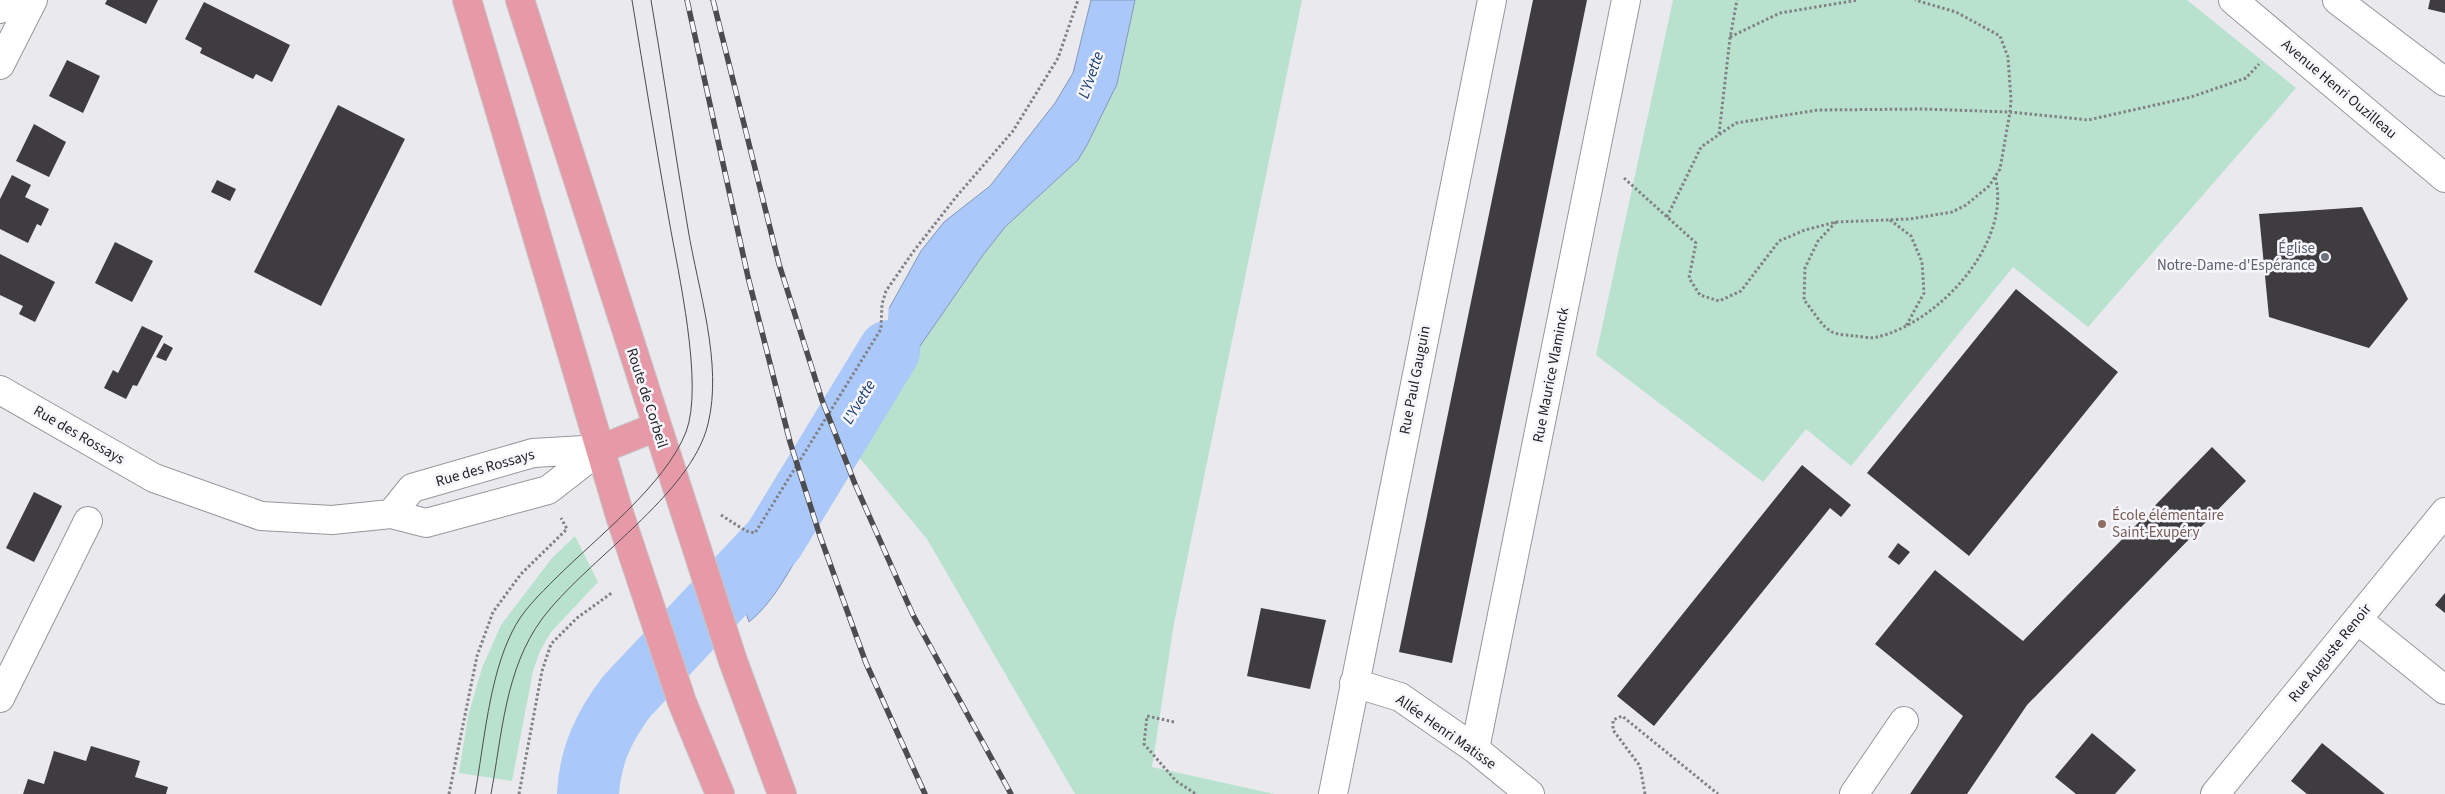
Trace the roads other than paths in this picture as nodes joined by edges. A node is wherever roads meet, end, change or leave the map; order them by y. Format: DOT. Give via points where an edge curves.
graph roads {
  1 [pos="4,0"];
  2 [pos="34,0"];
  3 [pos="467,0"];
  4 [pos="520,0"];
  5 [pos="1492,0"];
  6 [pos="1626,0"];
  7 [pos="2233,0"];
  8 [pos="2337,0"];
  9 [pos="0,9"];
  10 [pos="0,64"];
  11 [pos="2445,82"];
  12 [pos="2445,178"];
  13 [pos="0,390"];
  14 [pos="656,427"];
  15 [pos="601,449"];
  16 [pos="2445,512"];
  17 [pos="391,514"];
  18 [pos="88,521"];
  19 [pos="2358,620"];
  20 [pos="1354,683"];
  21 [pos="2445,690"];
  22 [pos="0,698"];
  23 [pos="1904,721"];
  24 [pos="1475,749"];
  25 [pos="720,794"];
  26 [pos="782,794"];
  27 [pos="1333,794"];
  28 [pos="1530,794"];
  29 [pos="1854,794"];
  30 [pos="2214,794"];
  1 -- 9 [label="street"];
  2 -- 10 [label="street"];
  3 -- 15 [label="main road"];
  4 -- 14 [label="main road, Route de Corbeil"];
  5 -- 20 [label="street, Rue Paul Gauguin"];
  6 -- 24 [label="street, Rue Maurice Vlaminck"];
  7 -- 12 [label="street, Avenue Henri Ouzilleau"];
  8 -- 11 [label="street"];
  13 -- 17 [label="street, Rue des Rossays" via="154,478 261,516 332,520"];
  14 -- 15 [label="main road"];
  14 -- 26 [label="main road, Route de Corbeil" via="733,661"];
  15 -- 17 [label="street, Rue des Rossays" via="533,453 412,488"];
  15 -- 17 [label="street, Rue des Rossays" via="548,490 426,523"];
  15 -- 25 [label="main road" via="682,702"];
  16 -- 19 [label="street, Rue Auguste Renoir"];
  18 -- 22 [label="street"];
  19 -- 21 [label="street"];
  19 -- 30 [label="street, Rue Auguste Renoir"];
  20 -- 24 [label="street, Allée Henri Matisse" via="1400,697"];
  20 -- 27 [label="street, Rue Paul Gauguin"];
  23 -- 29 [label="street"];
  24 -- 28 [label="street, Allée Henri Matisse"];
}
